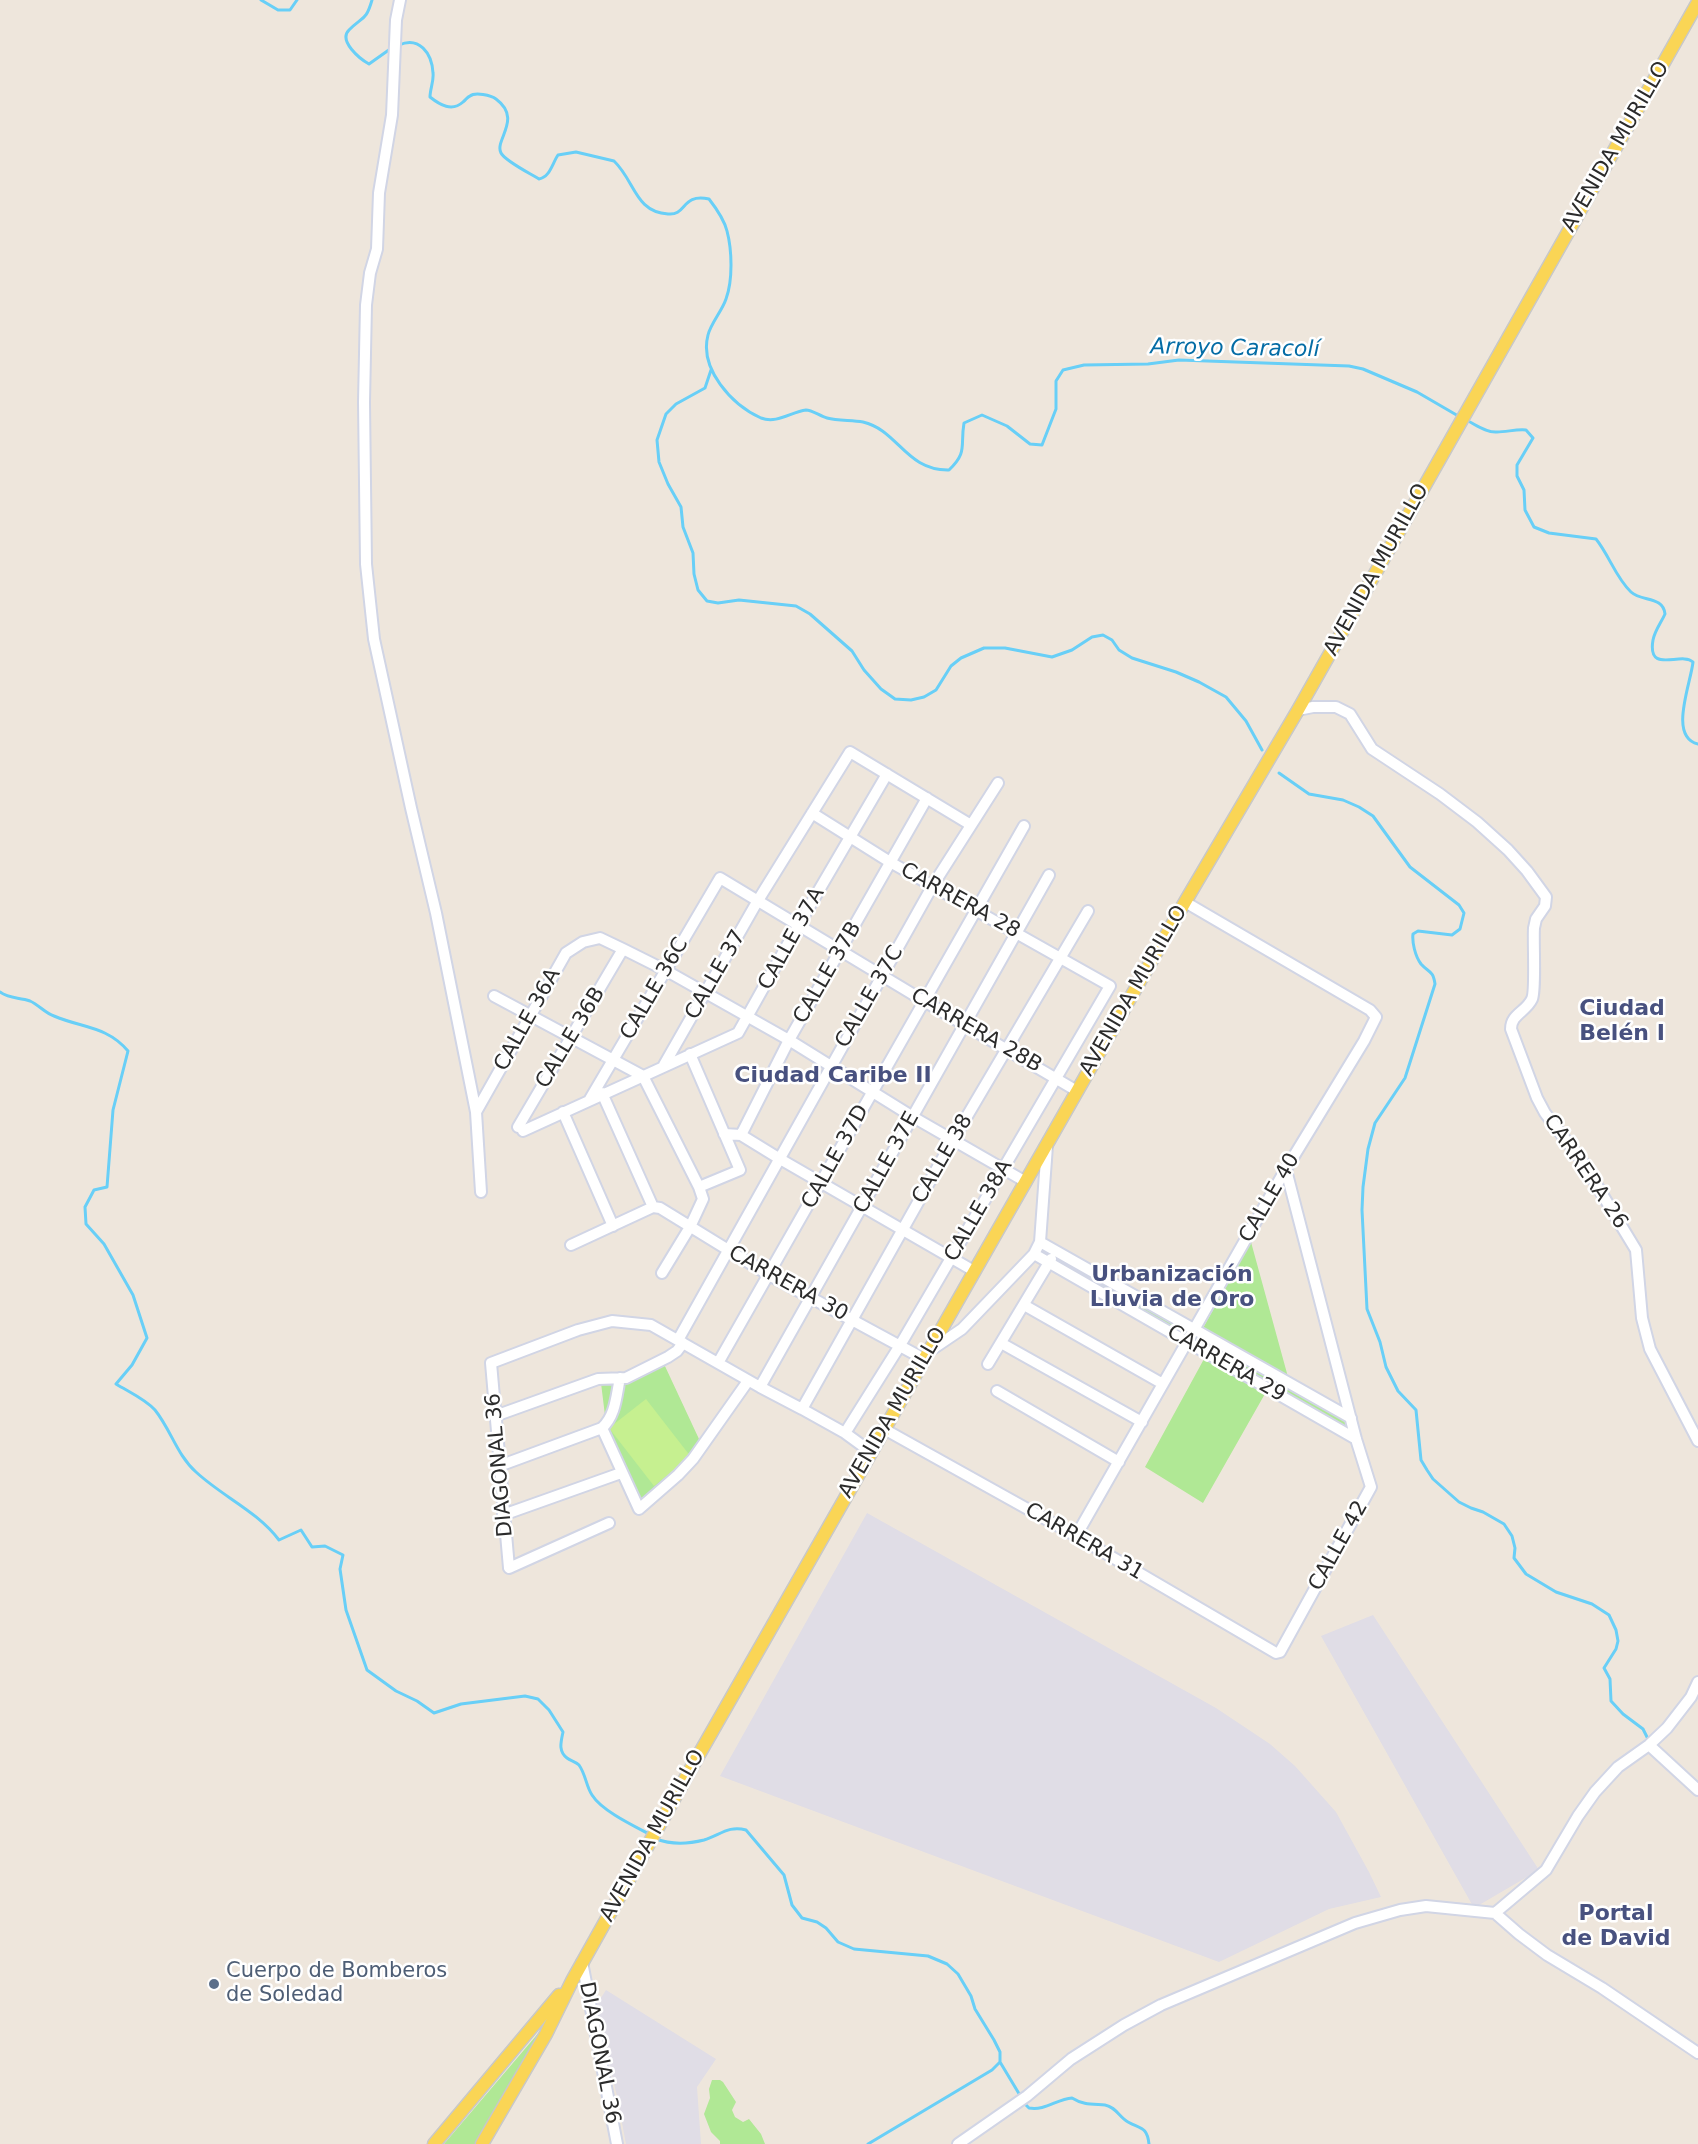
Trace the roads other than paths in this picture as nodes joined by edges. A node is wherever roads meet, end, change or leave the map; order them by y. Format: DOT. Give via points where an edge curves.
graph roads {
  1 [pos="400,0"];
  2 [pos="1698,2"];
  3 [pos="1298,710"];
  4 [pos="887,774"];
  5 [pos="998,783"];
  6 [pos="927,798"];
  7 [pos="812,813"];
  8 [pos="971,825"];
  9 [pos="1024,826"];
  10 [pos="850,836"];
  11 [pos="890,862"];
  12 [pos="1049,875"];
  13 [pos="720,878"];
  14 [pos="933,885"];
  15 [pos="758,902"];
  16 [pos="1185,902"];
  17 [pos="975,910"];
  18 [pos="1088,911"];
  19 [pos="798,926"];
  20 [pos="1016,932"];
  21 [pos="623,949"];
  22 [pos="842,951"];
  23 [pos="1060,957"];
  24 [pos="665,970"];
  25 [pos="882,976"];
  26 [pos="1110,986"];
  27 [pos="705,993"];
  28 [pos="494,996"];
  29 [pos="924,1001"];
  30 [pos="529,1016"];
  31 [pos="748,1017"];
  32 [pos="964,1025"];
  33 [pos="570,1038"];
  34 [pos="789,1040"];
  35 [pos="1006,1049"];
  36 [pos="690,1054"];
  37 [pos="614,1060"];
  38 [pos="663,1065"];
  39 [pos="830,1065"];
  40 [pos="644,1076"];
  41 [pos="1056,1079"];
  42 [pos="1077,1091"];
  43 [pos="872,1092"];
  44 [pos="602,1093"];
  45 [pos="590,1099"];
  46 [pos="476,1112"];
  47 [pos="563,1112"];
  48 [pos="913,1117"];
  49 [pos="520,1129"];
  50 [pos="724,1134"];
  51 [pos="741,1135"];
  52 [pos="953,1140"];
  53 [pos="1047,1146"];
  54 [pos="780,1160"];
  55 [pos="1002,1169"];
  56 [pos="1286,1170"];
  57 [pos="1026,1182"];
  58 [pos="821,1183"];
  59 [pos="699,1187"];
  60 [pos="481,1192"];
  61 [pos="862,1206"];
  62 [pos="653,1207"];
  63 [pos="612,1226"];
  64 [pos="690,1227"];
  65 [pos="902,1230"];
  66 [pos="1040,1242"];
  67 [pos="571,1245"];
  68 [pos="728,1250"];
  69 [pos="1055,1251"];
  70 [pos="1034,1254"];
  71 [pos="952,1258"];
  72 [pos="1049,1263"];
  73 [pos="974,1271"];
  74 [pos="662,1274"];
  75 [pos="769,1275"];
  76 [pos="811,1297"];
  77 [pos="1024,1305"];
  78 [pos="852,1320"];
  79 [pos="1194,1331"];
  80 [pos="681,1342"];
  81 [pos="1188,1342"];
  82 [pos="1001,1343"];
  83 [pos="899,1347"];
  84 [pos="925,1356"];
  85 [pos="718,1363"];
  86 [pos="988,1364"];
  87 [pos="620,1378"];
  88 [pos="748,1381"];
  89 [pos="1163,1384"];
  90 [pos="760,1387"];
  91 [pos="996,1391"];
  92 [pos="802,1409"];
  93 [pos="495,1416"];
  94 [pos="1351,1418"];
  95 [pos="1142,1422"];
  96 [pos="602,1428"];
  97 [pos="884,1429"];
  98 [pos="844,1433"];
  99 [pos="1356,1438"];
  100 [pos="1698,1441"];
  101 [pos="871,1452"];
  102 [pos="1119,1462"];
  103 [pos="499,1466"];
  104 [pos="621,1473"];
  105 [pos="503,1515"];
  106 [pos="609,1523"];
  107 [pos="1076,1536"];
  108 [pos="1283,1649"];
  109 [pos="1698,1682"];
  110 [pos="1649,1745"];
  111 [pos="1698,1790"];
  112 [pos="1495,1913"];
  113 [pos="582,1962"];
  114 [pos="572,1981"];
  115 [pos="1698,2053"];
  116 [pos="434,2144"];
  117 [pos="482,2144"];
  118 [pos="617,2144"];
  119 [pos="958,2144"];
  1 -- 46 [label="street" via="392,115 380,193 377,249 366,304 366,564 374,639"];
  2 -- 3 [label="main road, AVENIDA MURILLO"];
  3 -- 16 [label="main road, AVENIDA MURILLO"];
  3 -- 100 [label="street, CARRERA 26" via="1336,707 1350,714 1372,749 1477,822 1508,849 1546,897 1533,928 1534,994 1527,1007 1512,1019 1510,1029 1545,1113 1582,1161 1636,1250 1650,1349"];
  4 -- 6 [label="street"];
  4 -- 7 [label="street, CALLE 37" via="850,752"];
  4 -- 10 [label="street, CALLE 37A"];
  5 -- 8 [label="street, CALLE 37C"];
  6 -- 8 [label="street"];
  6 -- 11 [label="street, CALLE 37B"];
  7 -- 10 [label="street, CARRERA 28"];
  7 -- 15 [label="street, CALLE 37"];
  8 -- 14 [label="street, CALLE 37C"];
  9 -- 17 [label="street, CALLE 37D"];
  10 -- 11 [label="street, CARRERA 28"];
  10 -- 19 [label="street, CALLE 37A"];
  11 -- 14 [label="street, CARRERA 28"];
  11 -- 22 [label="street, CALLE 37B"];
  12 -- 20 [label="street, CALLE 37E"];
  13 -- 15 [label="street, CARRERA 28B"];
  13 -- 24 [label="street, CALLE 36C"];
  14 -- 17 [label="street, CARRERA 28"];
  14 -- 25 [label="street, CALLE 37C"];
  15 -- 19 [label="street, CARRERA 28B"];
  15 -- 27 [label="street, CALLE 37"];
  16 -- 42 [label="main road, AVENIDA MURILLO"];
  16 -- 56 [label="street, CALLE 40" via="1376,1017"];
  17 -- 20 [label="street, CARRERA 28"];
  17 -- 29 [label="street, CALLE 37D"];
  18 -- 23 [label="street, CALLE 38"];
  19 -- 22 [label="street, CARRERA 28B"];
  19 -- 31 [label="street, CALLE 37A"];
  20 -- 23 [label="street, CARRERA 28"];
  20 -- 32 [label="street, CALLE 37E"];
  21 -- 24 [label="street"];
  21 -- 30 [label="street, CALLE 36A" via="600,938 572,947"];
  21 -- 33 [label="street, CALLE 36B"];
  22 -- 25 [label="street, CARRERA 28B"];
  22 -- 34 [label="street, CALLE 37B"];
  23 -- 26 [label="street, CARRERA 28"];
  23 -- 35 [label="street, CALLE 38"];
  24 -- 27 [label="street"];
  24 -- 37 [label="street, CALLE 36C"];
  25 -- 29 [label="street, CARRERA 28B"];
  25 -- 39 [label="street, CALLE 37C"];
  26 -- 41 [label="street, CALLE 38A"];
  27 -- 31 [label="street"];
  27 -- 38 [label="street, CALLE 37"];
  28 -- 30 [label="street"];
  29 -- 32 [label="street, CARRERA 28B"];
  29 -- 43 [label="street, CALLE 37D"];
  30 -- 33 [label="street"];
  30 -- 46 [label="street, CALLE 36A"];
  31 -- 34 [label="street"];
  31 -- 36 [label="street, CALLE 37A" via="738,1033"];
  32 -- 35 [label="street, CARRERA 28B"];
  32 -- 48 [label="street, CALLE 37E"];
  33 -- 37 [label="street"];
  33 -- 49 [label="street, CALLE 36B"];
  34 -- 39 [label="street"];
  34 -- 51 [label="street, CALLE 37B"];
  35 -- 41 [label="street, CARRERA 28B"];
  35 -- 52 [label="street, CALLE 38"];
  36 -- 38 [label="street, CALLE 37A"];
  36 -- 50 [label="street"];
  37 -- 40 [label="street"];
  37 -- 45 [label="street, CALLE 36C"];
  38 -- 40 [label="street, CALLE 37"];
  39 -- 43 [label="street"];
  39 -- 54 [label="street, CALLE 37C"];
  40 -- 44 [label="street, CALLE 37"];
  40 -- 59 [label="street"];
  41 -- 42 [label="street, CARRERA 28B"];
  41 -- 55 [label="street, CALLE 38A"];
  42 -- 53 [label="main road, AVENIDA MURILLO"];
  43 -- 48 [label="street"];
  43 -- 58 [label="street, CALLE 37D"];
  44 -- 45 [label="street, CALLE 37"];
  44 -- 62 [label="street"];
  45 -- 47 [label="street, CALLE 37"];
  46 -- 60 [label="street"];
  47 -- 49 [label="street, CALLE 37"];
  47 -- 63 [label="street"];
  48 -- 52 [label="street"];
  48 -- 61 [label="street, CALLE 37E"];
  50 -- 51 [label="street"];
  50 -- 59 [label="street" via="740,1170"];
  51 -- 54 [label="street"];
  52 -- 55 [label="street"];
  52 -- 65 [label="street, CALLE 38"];
  53 -- 57 [label="main road, AVENIDA MURILLO"];
  53 -- 66 [label="street"];
  54 -- 58 [label="street"];
  54 -- 68 [label="street, CALLE 37C"];
  55 -- 57 [label="street"];
  55 -- 71 [label="street, CALLE 38A"];
  56 -- 79 [label="street, CALLE 40"];
  56 -- 94 [label="street, CALLE 42"];
  57 -- 73 [label="main road, AVENIDA MURILLO"];
  58 -- 61 [label="street"];
  58 -- 75 [label="street, CALLE 37D"];
  59 -- 64 [label="street" via="703,1199"];
  61 -- 65 [label="street"];
  61 -- 76 [label="street, CALLE 37E"];
  62 -- 63 [label="street"];
  62 -- 64 [label="street, CARRERA 30"];
  63 -- 67 [label="street"];
  64 -- 68 [label="street, CARRERA 30"];
  64 -- 74 [label="street"];
  65 -- 71 [label="street"];
  65 -- 78 [label="street, CALLE 38"];
  66 -- 69 [label="street, CARRERA 29"];
  66 -- 70 [label="street"];
  68 -- 75 [label="street, CARRERA 30"];
  68 -- 80 [label="street, CALLE 37C"];
  69 -- 72 [label="street"];
  69 -- 79 [label="street, CARRERA 29"];
  70 -- 72 [label="street, CARRERA 29"];
  70 -- 84 [label="street" via="962,1329"];
  71 -- 73 [label="street"];
  71 -- 83 [label="street, CALLE 38A"];
  72 -- 77 [label="street"];
  72 -- 81 [label="street, CARRERA 29"];
  73 -- 84 [label="main road, AVENIDA MURILLO"];
  75 -- 76 [label="street, CARRERA 30"];
  75 -- 85 [label="street, CALLE 37D"];
  76 -- 78 [label="street, CARRERA 30"];
  76 -- 90 [label="street, CALLE 37E"];
  77 -- 82 [label="street"];
  77 -- 89 [label="street"];
  78 -- 83 [label="street, CARRERA 30"];
  78 -- 92 [label="street, CALLE 38"];
  79 -- 81 [label="street, CALLE 40"];
  79 -- 94 [label="street, CARRERA 29"];
  80 -- 85 [label="street"];
  80 -- 87 [label="street" via="668,1357"];
  80 -- 93 [label="street, DIAGONAL 36" via="651,1325 612,1321 491,1363"];
  81 -- 89 [label="street, CALLE 40"];
  81 -- 99 [label="street, CARRERA 29"];
  82 -- 86 [label="street"];
  82 -- 95 [label="street"];
  83 -- 84 [label="street, CARRERA 30"];
  83 -- 98 [label="street, CALLE 38A"];
  84 -- 97 [label="main road, AVENIDA MURILLO"];
  85 -- 88 [label="street"];
  87 -- 93 [label="street" via="598,1380"];
  87 -- 96 [label="street" via="613,1414"];
  88 -- 90 [label="street"];
  88 -- 104 [label="street" via="696,1455 639,1509"];
  89 -- 95 [label="street, CALLE 40"];
  90 -- 92 [label="street"];
  91 -- 102 [label="street"];
  92 -- 98 [label="street"];
  93 -- 103 [label="street, DIAGONAL 36"];
  94 -- 99 [label="street, CALLE 42"];
  95 -- 102 [label="street, CALLE 40"];
  96 -- 103 [label="street"];
  96 -- 104 [label="street"];
  97 -- 101 [label="main road, AVENIDA MURILLO"];
  97 -- 107 [label="street, CARRERA 31"];
  98 -- 101 [label="street"];
  99 -- 108 [label="street, CALLE 42" via="1371,1487"];
  101 -- 113 [label="main road, AVENIDA MURILLO"];
  102 -- 107 [label="street, CALLE 40"];
  103 -- 105 [label="street, DIAGONAL 36"];
  104 -- 105 [label="street"];
  105 -- 106 [label="street, DIAGONAL 36" via="509,1568"];
  107 -- 108 [label="street, CARRERA 31" via="1276,1653"];
  109 -- 110 [label="street" via="1681,1713"];
  110 -- 111 [label="street"];
  110 -- 112 [label="street" via="1618,1767 1595,1792 1546,1870"];
  112 -- 115 [label="street" via="1547,1954"];
  112 -- 119 [label="street" via="1426,1906 1400,1910 1355,1923 1161,2005 1071,2059"];
  113 -- 114 [label="main road, AVENIDA MURILLO"];
  113 -- 118 [label="street, DIAGONAL 36"];
  114 -- 116 [label="main road, AVENIDA MURILLO"];
  114 -- 117 [label="main road, AVENIDA MURILLO"];
}
